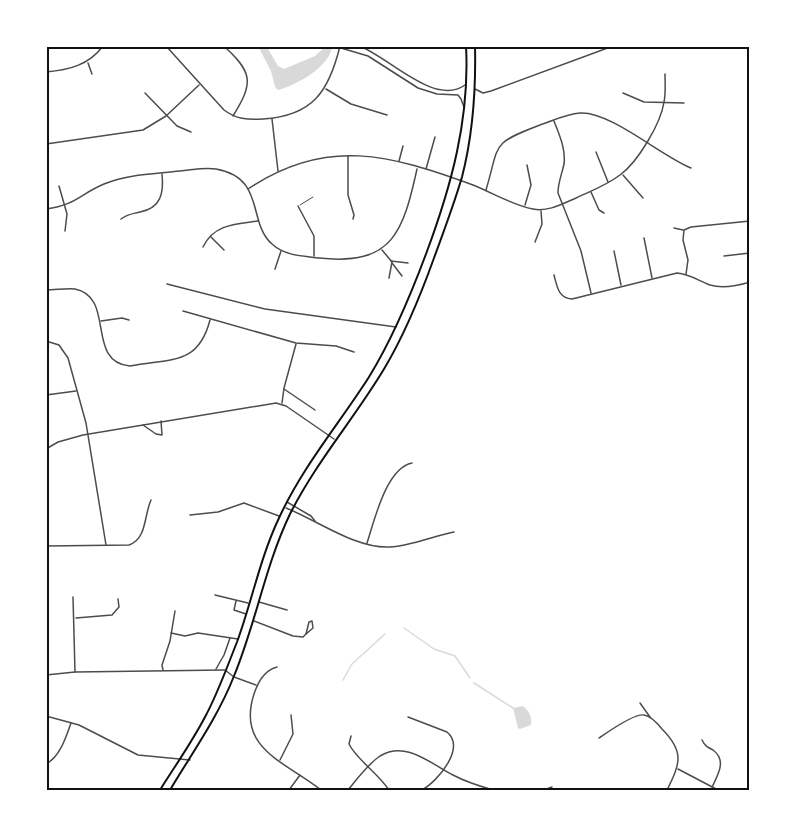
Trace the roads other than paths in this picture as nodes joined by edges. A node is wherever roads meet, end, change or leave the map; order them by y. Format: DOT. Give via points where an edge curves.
graph roads {
  1 [pos="103,46"];
  2 [pos="166,46"];
  3 [pos="359,46"];
  4 [pos="466,46"];
  5 [pos="475,46"];
  6 [pos="613,46"];
  7 [pos="340,47"];
  8 [pos="227,49"];
  9 [pos="88,62"];
  10 [pos="46,72"];
  11 [pos="92,74"];
  12 [pos="665,74"];
  13 [pos="200,85"];
  14 [pos="466,85"];
  15 [pos="325,88"];
  16 [pos="474,89"];
  17 [pos="145,93"];
  18 [pos="623,93"];
  19 [pos="664,103"];
  20 [pos="684,103"];
  21 [pos="464,109"];
  22 [pos="387,115"];
  23 [pos="166,116"];
  24 [pos="233,116"];
  25 [pos="272,118"];
  26 [pos="554,121"];
  27 [pos="191,132"];
  28 [pos="435,137"];
  29 [pos="645,142"];
  30 [pos="46,144"];
  31 [pos="403,146"];
  32 [pos="596,152"];
  33 [pos="348,155"];
  34 [pos="398,162"];
  35 [pos="527,165"];
  36 [pos="418,168"];
  37 [pos="691,168"];
  38 [pos="426,170"];
  39 [pos="278,171"];
  40 [pos="162,173"];
  41 [pos="622,174"];
  42 [pos="452,178"];
  43 [pos="460,181"];
  44 [pos="608,183"];
  45 [pos="59,186"];
  46 [pos="248,189"];
  47 [pos="486,190"];
  48 [pos="591,191"];
  49 [pos="313,197"];
  50 [pos="643,198"];
  51 [pos="561,205"];
  52 [pos="65,206"];
  53 [pos="298,206"];
  54 [pos="524,206"];
  55 [pos="46,209"];
  56 [pos="541,210"];
  57 [pos="604,213"];
  58 [pos="121,219"];
  59 [pos="353,219"];
  60 [pos="258,221"];
  61 [pos="750,221"];
  62 [pos="674,228"];
  63 [pos="684,230"];
  64 [pos="65,231"];
  65 [pos="211,236"];
  66 [pos="644,238"];
  67 [pos="535,242"];
  68 [pos="203,247"];
  69 [pos="381,249"];
  70 [pos="224,250"];
  71 [pos="281,250"];
  72 [pos="614,250"];
  73 [pos="750,253"];
  74 [pos="724,256"];
  75 [pos="314,257"];
  76 [pos="391,261"];
  77 [pos="408,263"];
  78 [pos="275,269"];
  79 [pos="686,274"];
  80 [pos="554,275"];
  81 [pos="402,276"];
  82 [pos="388,278"];
  83 [pos="652,279"];
  84 [pos="750,282"];
  85 [pos="166,284"];
  86 [pos="621,286"];
  87 [pos="46,290"];
  88 [pos="591,293"];
  89 [pos="183,311"];
  90 [pos="129,320"];
  91 [pos="210,320"];
  92 [pos="100,321"];
  93 [pos="397,327"];
  94 [pos="46,341"];
  95 [pos="296,343"];
  96 [pos="354,352"];
  97 [pos="284,388"];
  98 [pos="77,391"];
  99 [pos="46,395"];
  100 [pos="282,404"];
  101 [pos="315,410"];
  102 [pos="161,421"];
  103 [pos="142,424"];
  104 [pos="87,434"];
  105 [pos="328,435"];
  106 [pos="335,440"];
  107 [pos="46,449"];
  108 [pos="412,463"];
  109 [pos="151,500"];
  110 [pos="286,502"];
  111 [pos="294,506"];
  112 [pos="284,507"];
  113 [pos="292,510"];
  114 [pos="190,515"];
  115 [pos="279,516"];
  116 [pos="316,521"];
  117 [pos="454,532"];
  118 [pos="367,544"];
  119 [pos="106,545"];
  120 [pos="46,546"];
  121 [pos="215,595"];
  122 [pos="73,597"];
  123 [pos="118,599"];
  124 [pos="237,600"];
  125 [pos="259,602"];
  126 [pos="249,603"];
  127 [pos="287,610"];
  128 [pos="175,611"];
  129 [pos="246,614"];
  130 [pos="75,618"];
  131 [pos="253,620"];
  132 [pos="171,633"];
  133 [pos="306,634"];
  134 [pos="230,637"];
  135 [pos="238,639"];
  136 [pos="277,667"];
  137 [pos="216,669"];
  138 [pos="225,670"];
  139 [pos="163,671"];
  140 [pos="75,672"];
  141 [pos="46,675"];
  142 [pos="234,677"];
  143 [pos="257,685"];
  144 [pos="640,703"];
  145 [pos="291,715"];
  146 [pos="46,716"];
  147 [pos="408,717"];
  148 [pos="651,718"];
  149 [pos="71,722"];
  150 [pos="351,736"];
  151 [pos="599,738"];
  152 [pos="702,740"];
  153 [pos="180,757"];
  154 [pos="190,760"];
  155 [pos="279,761"];
  156 [pos="46,764"];
  157 [pos="370,766"];
  158 [pos="677,769"];
  159 [pos="443,770"];
  160 [pos="300,775"];
  161 [pos="552,787"];
  162 [pos="712,787"];
  163 [pos="160,790"];
  164 [pos="170,790"];
  165 [pos="289,790"];
  166 [pos="321,790"];
  167 [pos="348,790"];
  168 [pos="389,790"];
  169 [pos="422,790"];
  170 [pos="493,790"];
  171 [pos="544,790"];
  172 [pos="667,790"];
  173 [pos="718,790"];
  1 -- 9 [label="street"];
  2 -- 13 [label="street"];
  3 -- 14 [label="street" via="426,86 454,89"];
  4 -- 14 [label="highway"];
  5 -- 16 [label="highway"];
  6 -- 16 [label="street" via="491,91"];
  7 -- 15 [label="street"];
  7 -- 21 [label="street" via="369,56 418,88 458,95"];
  8 -- 24 [label="street" via="243,65 248,78 245,95"];
  9 -- 10 [label="street"];
  9 -- 11 [label="street"];
  12 -- 19 [label="street"];
  13 -- 23 [label="street"];
  13 -- 24 [label="street"];
  14 -- 21 [label="highway"];
  15 -- 22 [label="street" via="351,105"];
  15 -- 25 [label="street" via="299,110"];
  16 -- 43 [label="highway" via="471,129"];
  17 -- 23 [label="street"];
  18 -- 19 [label="street" via="641,101"];
  19 -- 20 [label="street"];
  19 -- 29 [label="street" via="657,125"];
  21 -- 42 [label="highway"];
  23 -- 27 [label="street" via="179,129"];
  23 -- 30 [label="street" via="139,131"];
  24 -- 25 [label="street" via="247,120"];
  25 -- 39 [label="street"];
  26 -- 29 [label="street" via="590,114"];
  26 -- 47 [label="street" via="514,135 501,144"];
  26 -- 51 [label="street" via="564,153 558,188"];
  28 -- 38 [label="street"];
  29 -- 37 [label="street"];
  29 -- 41 [label="street"];
  31 -- 34 [label="street"];
  32 -- 44 [label="street"];
  33 -- 34 [label="street"];
  33 -- 39 [label="street" via="316,158"];
  33 -- 59 [label="street" via="348,195"];
  34 -- 36 [label="street"];
  35 -- 54 [label="street" via="531,185"];
  36 -- 38 [label="street"];
  36 -- 69 [label="street" via="400,228"];
  38 -- 42 [label="street"];
  39 -- 46 [label="street"];
  40 -- 46 [label="street" via="216,169 231,174"];
  40 -- 52 [label="street" via="116,180"];
  40 -- 58 [label="street" via="159,202"];
  41 -- 44 [label="street"];
  41 -- 50 [label="street"];
  42 -- 43 [label="street"];
  42 -- 93 [label="highway"];
  43 -- 47 [label="street"];
  43 -- 106 [label="highway" via="409,321 384,369"];
  44 -- 48 [label="street"];
  45 -- 52 [label="street"];
  46 -- 60 [label="street"];
  47 -- 54 [label="street"];
  48 -- 51 [label="street"];
  48 -- 57 [label="street"];
  49 -- 53 [label="lane"];
  51 -- 56 [label="street"];
  51 -- 88 [label="street" via="580,247"];
  52 -- 55 [label="street"];
  52 -- 64 [label="street"];
  53 -- 75 [label="street" via="314,236"];
  54 -- 56 [label="street"];
  56 -- 67 [label="street" via="542,224"];
  60 -- 65 [label="street" via="228,225"];
  60 -- 71 [label="street" via="265,237"];
  61 -- 63 [label="street"];
  62 -- 63 [label="street"];
  63 -- 79 [label="street"];
  65 -- 68 [label="street"];
  65 -- 70 [label="street"];
  66 -- 83 [label="street"];
  69 -- 75 [label="street" via="354,259"];
  69 -- 76 [label="street"];
  71 -- 75 [label="street"];
  71 -- 78 [label="street"];
  72 -- 86 [label="street"];
  73 -- 74 [label="street"];
  76 -- 77 [label="street"];
  76 -- 81 [label="street"];
  76 -- 82 [label="street"];
  79 -- 83 [label="street"];
  79 -- 84 [label="street" via="717,287"];
  80 -- 88 [label="street" via="564,298"];
  83 -- 86 [label="street"];
  85 -- 93 [label="street" via="265,309"];
  86 -- 88 [label="street"];
  87 -- 92 [label="street" via="83,292 94,303"];
  89 -- 91 [label="street"];
  90 -- 92 [label="street"];
  91 -- 92 [label="street" via="204,340 188,355 130,366 112,360 106,353"];
  91 -- 95 [label="street"];
  93 -- 105 [label="highway" via="368,379"];
  94 -- 98 [label="street" via="64,350"];
  95 -- 96 [label="street" via="336,346"];
  95 -- 97 [label="street"];
  97 -- 100 [label="street"];
  97 -- 101 [label="street"];
  98 -- 99 [label="street"];
  98 -- 104 [label="street"];
  100 -- 102 [label="street"];
  100 -- 105 [label="street"];
  102 -- 103 [label="street"];
  102 -- 103 [label="street" via="162,435"];
  103 -- 104 [label="street"];
  104 -- 107 [label="street"];
  104 -- 119 [label="street"];
  105 -- 106 [label="street"];
  105 -- 110 [label="highway"];
  106 -- 111 [label="highway"];
  108 -- 118 [label="street" via="400,469 384,492"];
  109 -- 119 [label="street" via="139,539 129,545"];
  110 -- 111 [label="street"];
  110 -- 112 [label="highway"];
  111 -- 113 [label="highway"];
  111 -- 116 [label="street"];
  112 -- 113 [label="street"];
  112 -- 115 [label="highway"];
  113 -- 116 [label="street"];
  113 -- 125 [label="highway"];
  114 -- 115 [label="street" via="218,512 244,503"];
  115 -- 126 [label="highway"];
  116 -- 118 [label="street"];
  117 -- 118 [label="street" via="399,546"];
  119 -- 120 [label="street"];
  121 -- 124 [label="street"];
  122 -- 130 [label="street"];
  123 -- 130 [label="street" via="119,607 112,615"];
  124 -- 126 [label="street"];
  124 -- 129 [label="street" via="234,610"];
  125 -- 127 [label="street"];
  125 -- 131 [label="highway"];
  126 -- 129 [label="highway"];
  128 -- 132 [label="street"];
  129 -- 135 [label="highway"];
  130 -- 140 [label="street"];
  131 -- 133 [label="street" via="293,636"];
  131 -- 142 [label="highway"];
  132 -- 134 [label="street"];
  132 -- 139 [label="street"];
  134 -- 135 [label="street"];
  134 -- 137 [label="street"];
  135 -- 138 [label="highway"];
  136 -- 143 [label="street"];
  137 -- 138 [label="street"];
  137 -- 139 [label="street"];
  138 -- 142 [label="street"];
  138 -- 153 [label="highway" via="204,718"];
  139 -- 140 [label="street"];
  140 -- 141 [label="street"];
  142 -- 143 [label="street"];
  142 -- 154 [label="highway"];
  143 -- 155 [label="street" via="250,711 252,730 263,748"];
  144 -- 148 [label="street"];
  145 -- 155 [label="street" via="293,734"];
  146 -- 149 [label="street"];
  147 -- 159 [label="street" via="450,735 454,750"];
  148 -- 151 [label="street" via="634,717"];
  148 -- 158 [label="street" via="676,746"];
  149 -- 153 [label="street" via="138,755"];
  149 -- 156 [label="street" via="60,749"];
  150 -- 157 [label="street" via="349,744 353,751"];
  152 -- 162 [label="street" via="720,761"];
  153 -- 154 [label="street"];
  153 -- 163 [label="highway"];
  154 -- 164 [label="highway"];
  155 -- 160 [label="street"];
  157 -- 159 [label="street" via="385,753 404,751"];
  157 -- 167 [label="street"];
  157 -- 168 [label="street"];
  158 -- 162 [label="street"];
  158 -- 172 [label="street"];
  159 -- 169 [label="street" via="434,783"];
  159 -- 170 [label="street"];
  160 -- 165 [label="street"];
  160 -- 166 [label="street"];
  161 -- 171 [label="street"];
  162 -- 173 [label="street"];
}
